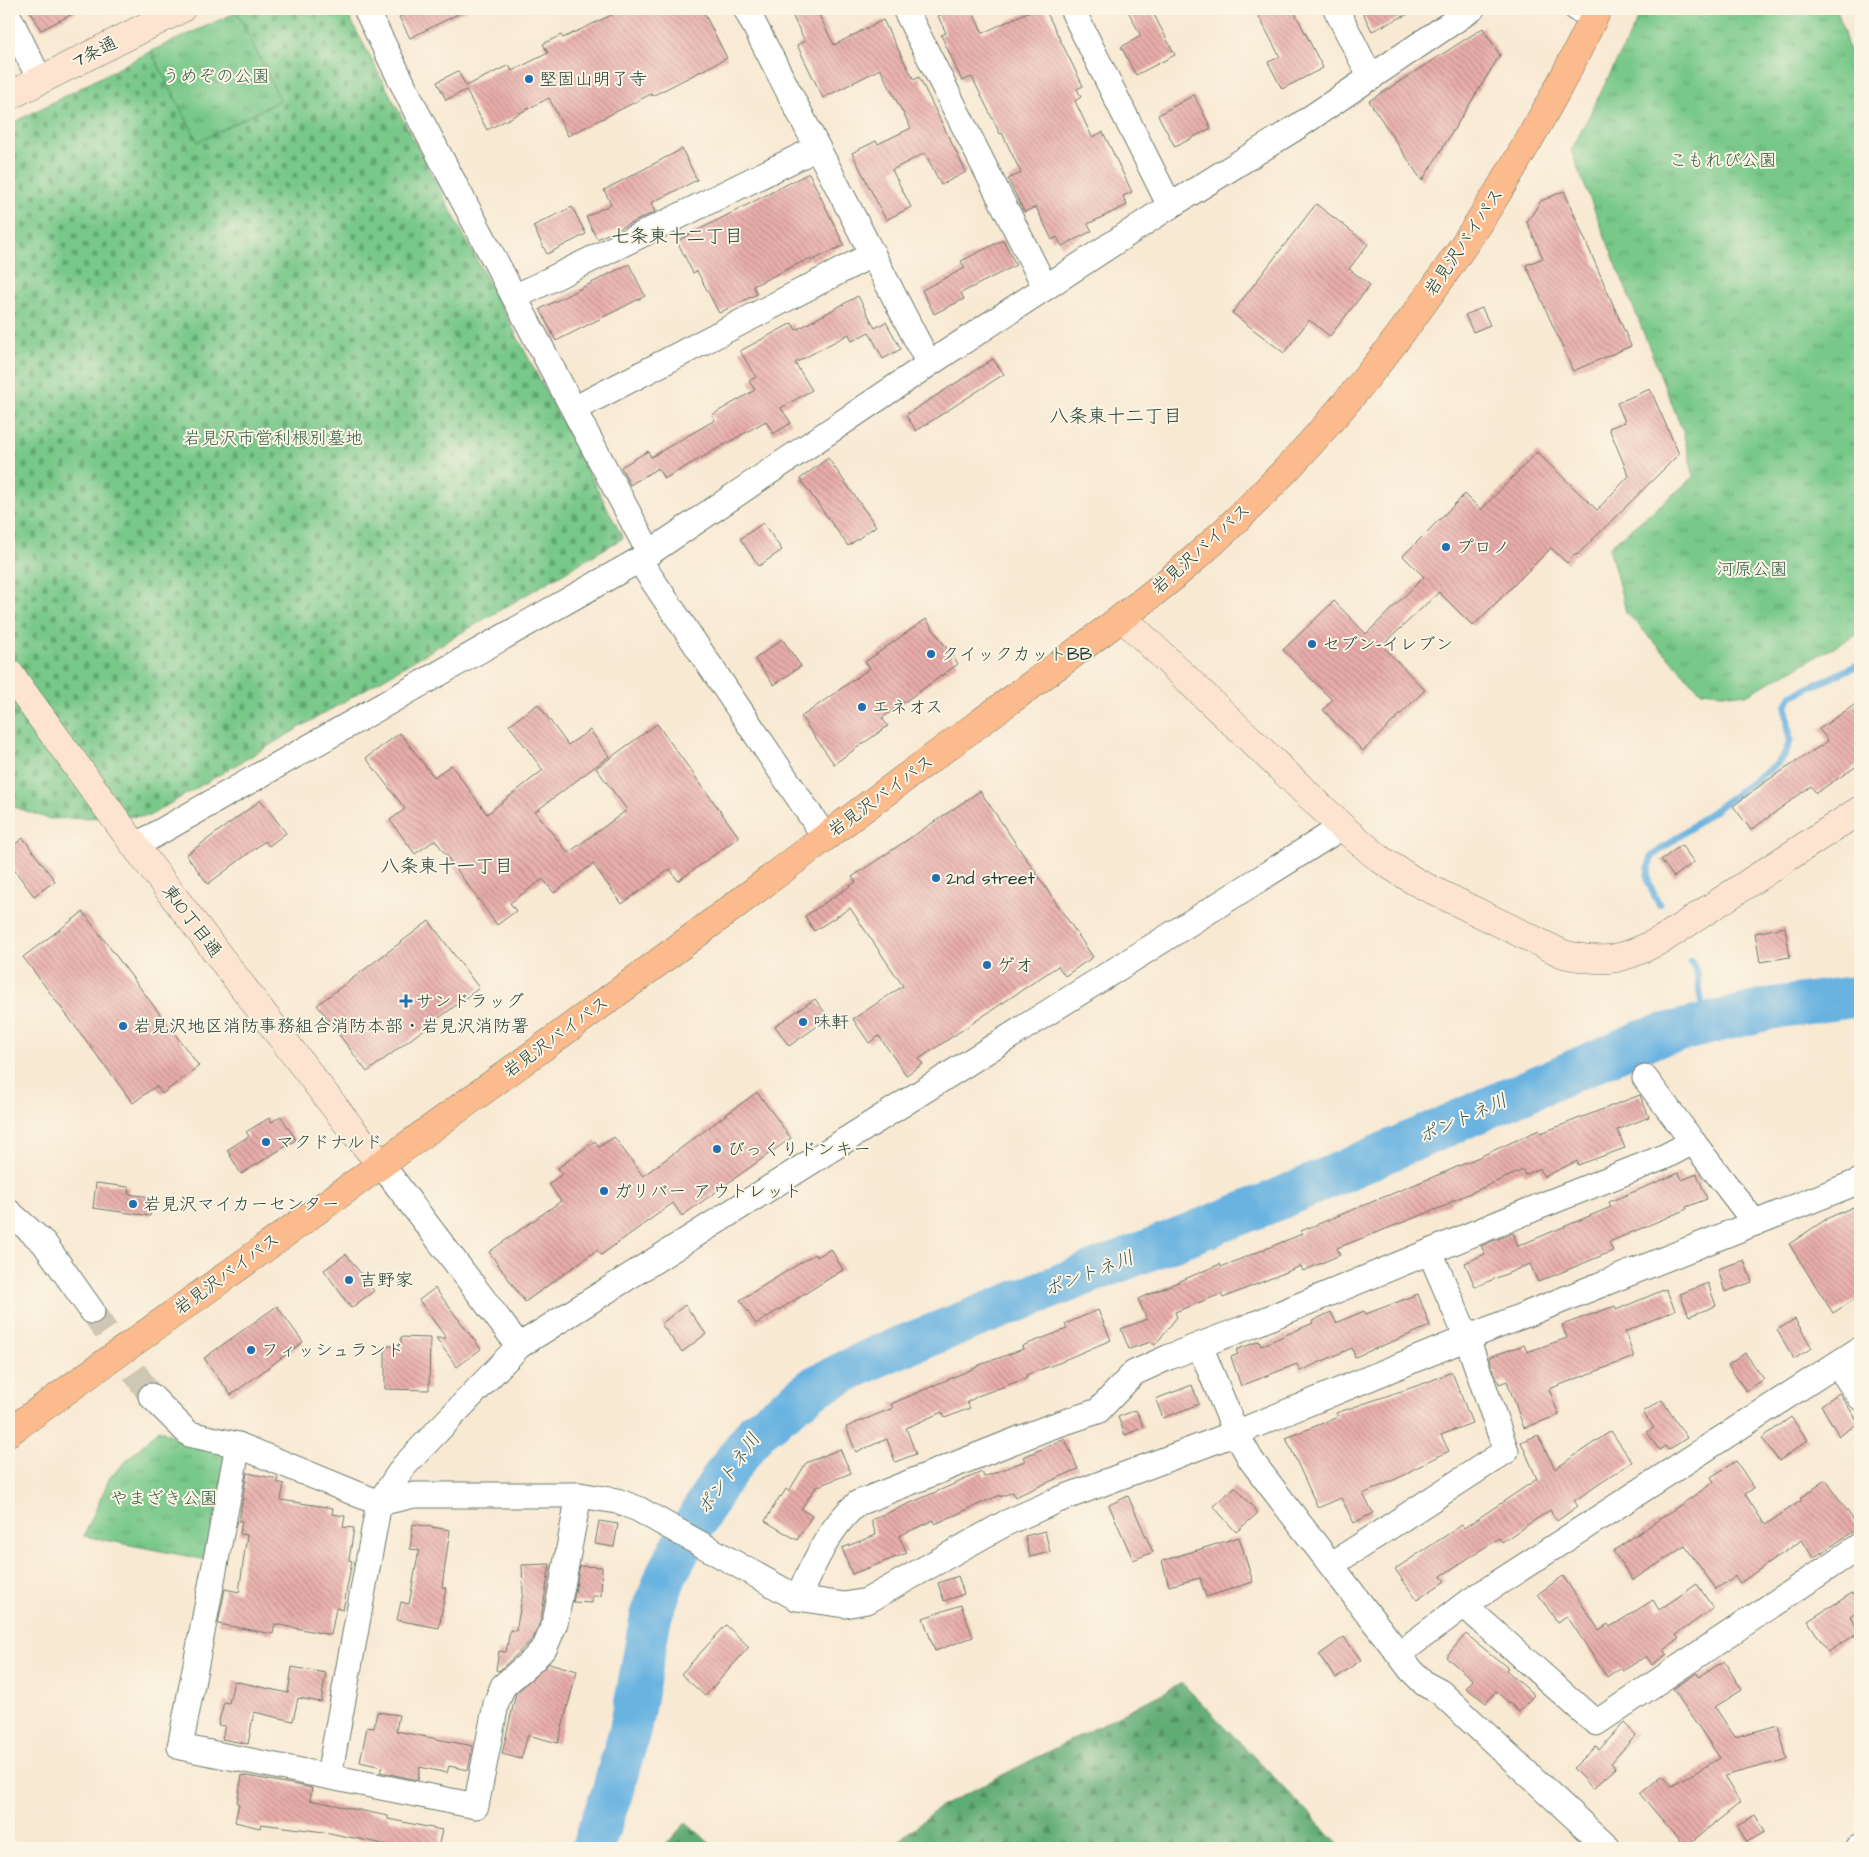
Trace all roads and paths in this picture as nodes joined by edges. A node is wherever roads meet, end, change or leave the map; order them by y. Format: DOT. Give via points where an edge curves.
graph roads {
  1 [pos="181,9"];
  2 [pos="366,9"];
  3 [pos="746,9"];
  4 [pos="905,9"];
  5 [pos="1072,9"];
  6 [pos="1336,9"];
  7 [pos="1472,9"];
  8 [pos="1590,11"];
  9 [pos="9,17"];
  10 [pos="1371,78"];
  11 [pos="40,80"];
  12 [pos="9,96"];
  13 [pos="817,148"];
  14 [pos="1170,206"];
  15 [pos="873,254"];
  16 [pos="1045,287"];
  17 [pos="515,297"];
  18 [pos="929,364"];
  19 [pos="574,409"];
  20 [pos="644,556"];
  21 [pos="1123,618"];
  22 [pos="9,672"];
  23 [pos="1860,810"];
  24 [pos="1342,827"];
  25 [pos="825,837"];
  26 [pos="135,846"];
  27 [pos="1645,1078"];
  28 [pos="1693,1142"];
  29 [pos="381,1164"];
  30 [pos="1860,1181"];
  31 [pos="9,1212"];
  32 [pos="1755,1223"];
  33 [pos="1430,1252"];
  34 [pos="92,1311"];
  35 [pos="1467,1338"];
  36 [pos="518,1346"];
  37 [pos="1200,1346"];
  38 [pos="1860,1349"];
  39 [pos="1837,1364"];
  40 [pos="151,1396"];
  41 [pos="1860,1397"];
  42 [pos="9,1432"];
  43 [pos="1236,1433"];
  44 [pos="238,1445"];
  45 [pos="579,1495"];
  46 [pos="379,1502"];
  47 [pos="1860,1546"];
  48 [pos="1331,1565"];
  49 [pos="797,1598"];
  50 [pos="1464,1605"];
  51 [pos="1399,1654"];
  52 [pos="329,1776"];
  53 [pos="1608,1848"];
  1 -- 11 [label="street, 7条通"];
  2 -- 17 [label="street"];
  3 -- 13 [label="street"];
  4 -- 16 [label="street"];
  5 -- 14 [label="street"];
  6 -- 10 [label="street"];
  7 -- 10 [label="street"];
  8 -- 21 [label="highway, 岩見沢バイパス" via="1558,90 1500,189 1400,334 1275,480 1175,575"];
  9 -- 11 [label="street"];
  10 -- 14 [label="street"];
  11 -- 12 [label="street, 7条通"];
  13 -- 15 [label="street"];
  13 -- 17 [label="street"];
  14 -- 16 [label="street"];
  15 -- 18 [label="street"];
  15 -- 19 [label="street"];
  16 -- 18 [label="street"];
  17 -- 19 [label="street"];
  18 -- 20 [label="street"];
  19 -- 20 [label="street"];
  20 -- 25 [label="street"];
  20 -- 26 [label="street"];
  21 -- 24 [label="street"];
  21 -- 25 [label="highway, 岩見沢バイパス"];
  22 -- 26 [label="street, 東10丁目通"];
  23 -- 24 [label="street" via="1663,939 1634,954 1606,960 1587,960 1563,954 1416,882 1380,859"];
  24 -- 36 [label="street"];
  25 -- 29 [label="highway, 岩見沢バイパス" via="673,953"];
  26 -- 29 [label="street, 東10丁目通" via="352,1131"];
  27 -- 28 [label="street"];
  28 -- 32 [label="street"];
  28 -- 33 [label="street" via="1664,1158"];
  29 -- 36 [label="street"];
  29 -- 42 [label="highway, 岩見沢バイパス"];
  30 -- 32 [label="street"];
  31 -- 34 [label="street" via="44,1243"];
  32 -- 35 [label="street"];
  33 -- 35 [label="street"];
  33 -- 37 [label="street"];
  35 -- 43 [label="street"];
  35 -- 48 [label="street" via="1506,1451"];
  36 -- 46 [label="street" via="404,1466"];
  37 -- 43 [label="street"];
  37 -- 49 [label="street" via="1134,1373 1098,1411 858,1503 830,1535"];
  38 -- 39 [label="street"];
  39 -- 41 [label="street"];
  39 -- 50 [label="street"];
  40 -- 44 [label="street" via="188,1434"];
  43 -- 48 [label="street" via="1251,1460"];
  43 -- 49 [label="street" via="1006,1522 867,1601 846,1605"];
  44 -- 46 [label="street"];
  44 -- 52 [label="street" via="180,1748"];
  45 -- 46 [label="street" via="414,1494"];
  45 -- 49 [label="street" via="616,1501 638,1509"];
  45 -- 52 [label="street" via="555,1623 545,1647 503,1686 496,1704 476,1806"];
  46 -- 52 [label="street"];
  47 -- 50 [label="street" via="1596,1723"];
  48 -- 51 [label="street"];
  50 -- 51 [label="street"];
  51 -- 53 [label="street" via="1418,1677 1440,1692"];
}
